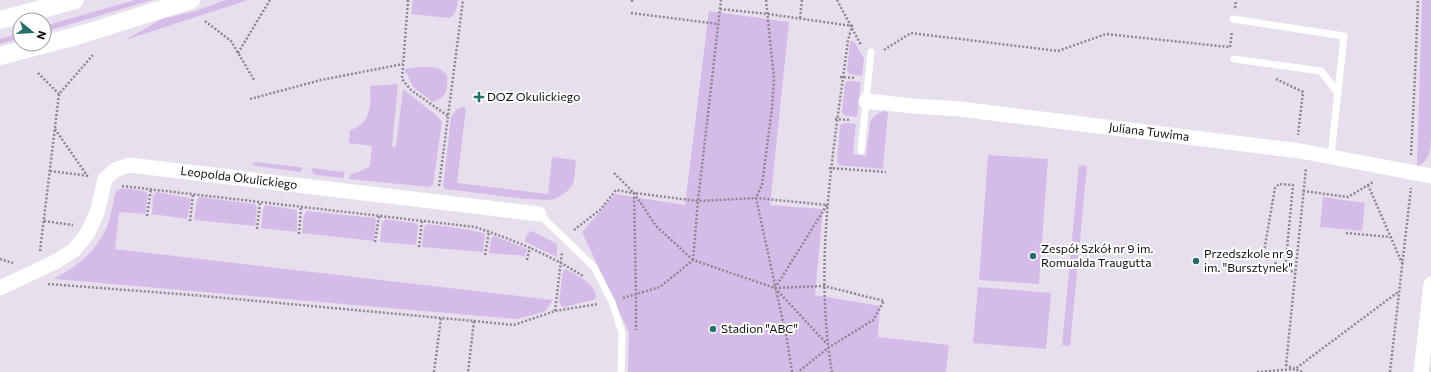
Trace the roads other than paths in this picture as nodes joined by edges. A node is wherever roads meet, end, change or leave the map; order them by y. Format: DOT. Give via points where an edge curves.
graph roads {
  1 [pos="75,0"];
  2 [pos="191,0"];
  3 [pos="1233,19"];
  4 [pos="0,20"];
  5 [pos="871,52"];
  6 [pos="0,56"];
  7 [pos="1234,60"];
  8 [pos="1338,93"];
  9 [pos="866,101"];
  10 [pos="860,151"];
  11 [pos="1331,156"];
  12 [pos="1431,176"];
  13 [pos="539,214"];
  14 [pos="1431,284"];
  15 [pos="0,288"];
  16 [pos="621,372"];
  17 [pos="1421,372"];
  1 -- 4 [label="street"];
  2 -- 6 [label="street"];
  3 -- 8 [label="lane" via="1344,36"];
  5 -- 9 [label="lane"];
  7 -- 8 [label="lane" via="1321,71"];
  8 -- 11 [label="lane"];
  9 -- 10 [label="lane"];
  9 -- 11 [label="street, Juliana Tuwima" via="960,109"];
  11 -- 12 [label="street, Juliana Tuwima"];
  13 -- 15 [label="street, Leopolda Okulickiego" via="129,165 115,170 105,179 97,213 87,234 74,250"];
  13 -- 16 [label="lane" via="594,267 612,302 622,332"];
  14 -- 17 [label="street"];
}
